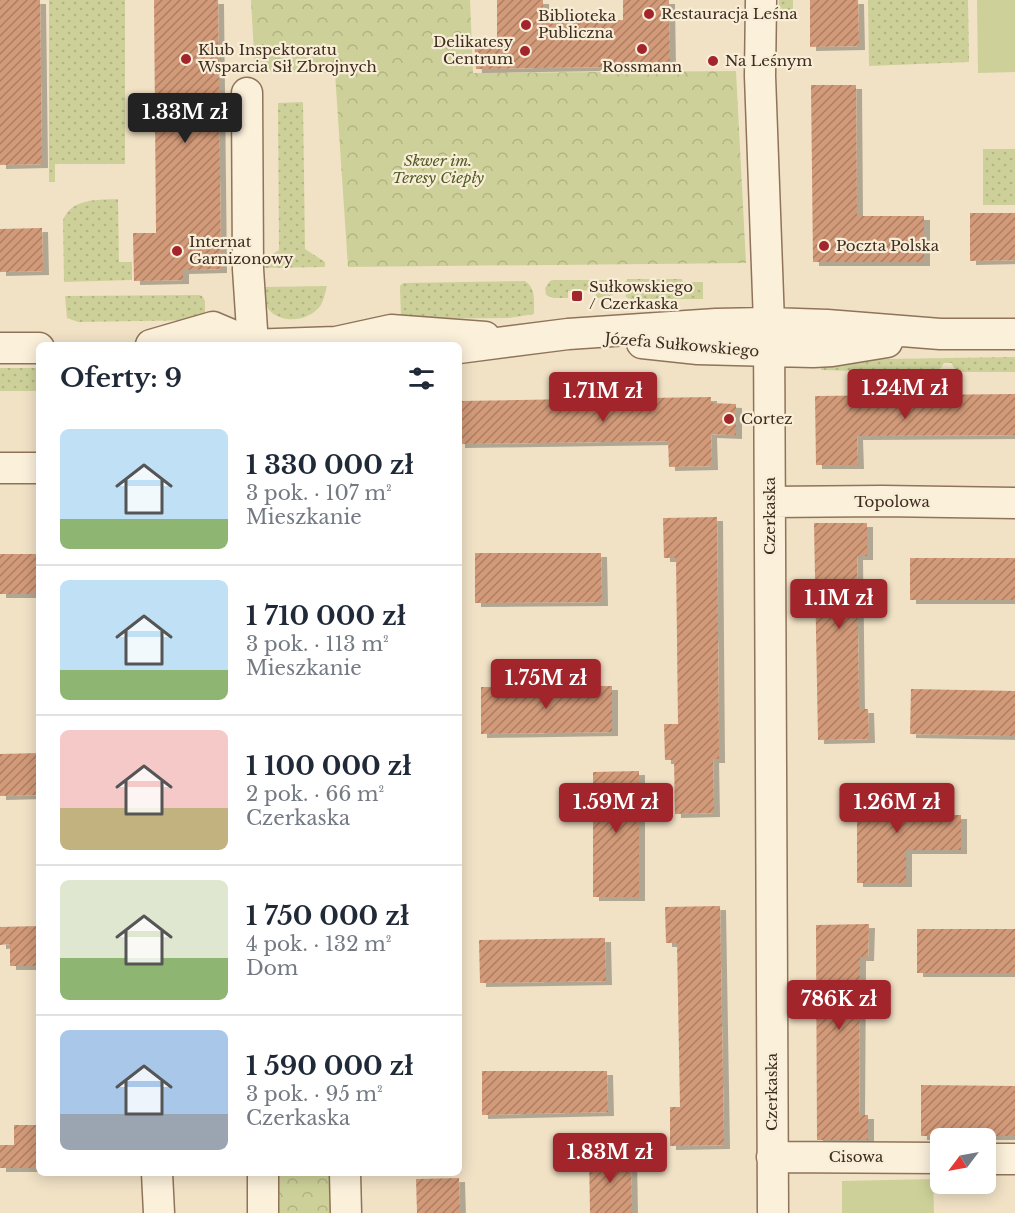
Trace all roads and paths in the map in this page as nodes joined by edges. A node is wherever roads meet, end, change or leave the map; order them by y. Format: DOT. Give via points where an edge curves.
graph roads {
  1 [pos="760,0"];
  2 [pos="247,93"];
  3 [pos="1015,334"];
  4 [pos="769,337"];
  5 [pos="527,339"];
  6 [pos="161,342"];
  7 [pos="246,342"];
  8 [pos="252,342"];
  9 [pos="347,342"];
  10 [pos="0,348"];
  11 [pos="36,348"];
  12 [pos="462,348"];
  13 [pos="0,468"];
  14 [pos="36,468"];
  15 [pos="770,502"];
  16 [pos="1015,503"];
  17 [pos="772,1157"];
  18 [pos="930,1158"];
  19 [pos="996,1158"];
  20 [pos="1015,1159"];
  21 [pos="158,1176"];
  22 [pos="263,1176"];
  23 [pos="345,1176"];
  24 [pos="159,1213"];
  25 [pos="263,1213"];
  26 [pos="346,1213"];
  27 [pos="772,1213"];
  1 -- 4 [label="street, Czerkaska"];
  2 -- 8 [label="street"];
  3 -- 4 [label="street, Józefa Sułkowskiego" via="940,334 832,351"];
  4 -- 5 [label="street, Józefa Sułkowskiego" via="698,349 568,334"];
  4 -- 15 [label="street, Czerkaska"];
  5 -- 9 [label="street, Józefa Sułkowskiego" via="391,330"];
  5 -- 12 [label="street, Józefa Sułkowskiego"];
  6 -- 7 [label="street, Józefa Sułkowskiego" via="213,327"];
  10 -- 11 [label="street"];
  13 -- 14 [label="street"];
  15 -- 16 [label="street, Topolowa"];
  15 -- 17 [label="street, Czerkaska"];
  17 -- 18 [label="street, Cisowa"];
  17 -- 27 [label="street, Czerkaska"];
  19 -- 20 [label="street"];
  21 -- 24 [label="street"];
  22 -- 25 [label="street"];
  23 -- 26 [label="street"];
}
